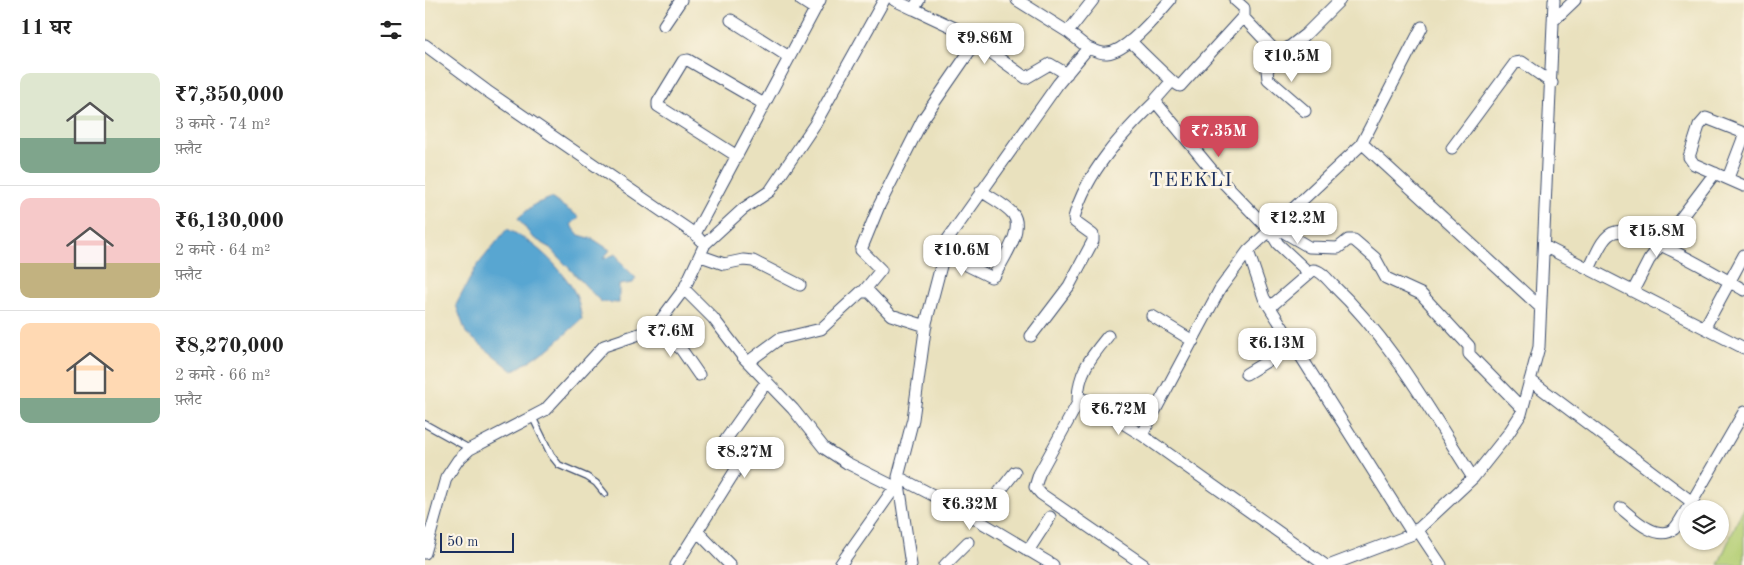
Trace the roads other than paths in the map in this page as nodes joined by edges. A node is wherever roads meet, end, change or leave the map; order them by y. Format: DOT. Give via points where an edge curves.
graph roads {
  1 [pos="681,0"];
  2 [pos="801,0"];
  3 [pos="884,0"];
  4 [pos="894,0"];
  5 [pos="1017,0"];
  6 [pos="1093,0"];
  7 [pos="1171,0"];
  8 [pos="1341,0"];
  9 [pos="1554,0"];
  10 [pos="1575,0"];
  11 [pos="818,4"];
  12 [pos="917,4"];
  13 [pos="1243,6"];
  14 [pos="731,20"];
  15 [pos="1553,21"];
  16 [pos="664,25"];
  17 [pos="1422,27"];
  18 [pos="1068,32"];
  19 [pos="1129,41"];
  20 [pos="976,42"];
  21 [pos="425,45"];
  22 [pos="1088,48"];
  23 [pos="1279,55"];
  24 [pos="789,57"];
  25 [pos="1067,74"];
  26 [pos="1171,82"];
  27 [pos="1552,82"];
  28 [pos="1156,101"];
  29 [pos="764,104"];
  30 [pos="1305,111"];
  31 [pos="1744,134"];
  32 [pos="1361,145"];
  33 [pos="1452,148"];
  34 [pos="737,156"];
  35 [pos="1715,174"];
  36 [pos="1728,178"];
  37 [pos="1744,186"];
  38 [pos="981,192"];
  39 [pos="1273,229"];
  40 [pos="695,234"];
  41 [pos="705,244"];
  42 [pos="1544,246"];
  43 [pos="1662,246"];
  44 [pos="1248,251"];
  45 [pos="944,254"];
  46 [pos="1744,255"];
  47 [pos="701,256"];
  48 [pos="1589,269"];
  49 [pos="1309,273"];
  50 [pos="1731,282"];
  51 [pos="800,284"];
  52 [pos="684,289"];
  53 [pos="1744,290"];
  54 [pos="1633,291"];
  55 [pos="863,292"];
  56 [pos="1270,307"];
  57 [pos="1540,307"];
  58 [pos="1152,316"];
  59 [pos="926,326"];
  60 [pos="1705,327"];
  61 [pos="654,329"];
  62 [pos="1031,336"];
  63 [pos="1108,336"];
  64 [pos="1193,340"];
  65 [pos="1294,346"];
  66 [pos="1744,348"];
  67 [pos="748,362"];
  68 [pos="1246,374"];
  69 [pos="699,375"];
  70 [pos="1530,380"];
  71 [pos="767,381"];
  72 [pos="1078,400"];
  73 [pos="1522,408"];
  74 [pos="1744,412"];
  75 [pos="532,416"];
  76 [pos="425,424"];
  77 [pos="1142,435"];
  78 [pos="470,449"];
  79 [pos="1015,472"];
  80 [pos="1473,478"];
  81 [pos="897,484"];
  82 [pos="605,494"];
  83 [pos="1680,500"];
  84 [pos="1693,500"];
  85 [pos="1621,508"];
  86 [pos="1050,517"];
  87 [pos="977,520"];
  88 [pos="1679,522"];
  89 [pos="697,531"];
  90 [pos="1415,532"];
  91 [pos="968,542"];
  92 [pos="1028,550"];
  93 [pos="425,553"];
  94 [pos="1344,563"];
  95 [pos="676,565"];
  96 [pos="730,565"];
  97 [pos="840,565"];
  98 [pos="911,565"];
  99 [pos="945,565"];
  100 [pos="1053,565"];
  101 [pos="1144,565"];
  102 [pos="1325,565"];
  103 [pos="1331,565"];
  104 [pos="1441,565"];
  1 -- 16 [label="street"];
  2 -- 11 [label="street"];
  3 -- 41 [label="street" via="815,124 776,184 728,221"];
  4 -- 12 [label="street"];
  5 -- 18 [label="street"];
  6 -- 18 [label="street"];
  7 -- 19 [label="street"];
  8 -- 23 [label="street" via="1307,34"];
  9 -- 15 [label="street"];
  10 -- 15 [label="street"];
  11 -- 24 [label="street"];
  12 -- 20 [label="street"];
  13 -- 23 [label="street"];
  13 -- 26 [label="street" via="1240,19 1186,82 1178,87"];
  14 -- 24 [label="street"];
  15 -- 27 [label="street"];
  17 -- 32 [label="street"];
  18 -- 22 [label="street"];
  19 -- 22 [label="street" via="1115,52 1106,54"];
  19 -- 26 [label="street"];
  20 -- 25 [label="street" via="1026,78 1050,64"];
  20 -- 55 [label="street" via="923,119 879,206 861,250 881,270"];
  21 -- 40 [label="street"];
  22 -- 25 [label="street"];
  23 -- 30 [label="street" via="1267,70 1268,79"];
  24 -- 29 [label="street"];
  25 -- 38 [label="street"];
  26 -- 28 [label="street"];
  27 -- 33 [label="street" via="1522,62 1515,63"];
  27 -- 42 [label="street"];
  28 -- 39 [label="street" via="1217,175"];
  28 -- 62 [label="street" via="1116,142 1090,181 1074,218 1093,235 1093,241 1069,286"];
  29 -- 34 [label="street"];
  29 -- 34 [label="street" via="688,60 683,61 658,102 658,106"];
  31 -- 35 [label="street" via="1709,118 1701,122 1689,157 1694,164"];
  31 -- 36 [label="street"];
  32 -- 39 [label="street"];
  32 -- 57 [label="street"];
  34 -- 40 [label="street"];
  35 -- 36 [label="street"];
  35 -- 43 [label="street"];
  36 -- 37 [label="street"];
  38 -- 45 [label="street" via="948,239"];
  38 -- 45 [label="street" via="1013,214 1017,224 1016,233 995,275"];
  39 -- 44 [label="street"];
  39 -- 49 [label="street" via="1278,244"];
  39 -- 73 [label="street" via="1309,247 1338,248 1348,240 1354,240 1375,258 1386,278 1421,294 1469,346 1469,354"];
  40 -- 41 [label="street"];
  41 -- 47 [label="street"];
  42 -- 48 [label="street"];
  42 -- 57 [label="street"];
  43 -- 48 [label="street" via="1627,232 1614,232 1601,244"];
  43 -- 50 [label="street"];
  43 -- 54 [label="street" via="1649,260"];
  44 -- 56 [label="street"];
  44 -- 64 [label="street" via="1220,289"];
  45 -- 59 [label="street"];
  46 -- 50 [label="street"];
  47 -- 51 [label="street" via="724,264 753,260"];
  47 -- 52 [label="street"];
  48 -- 54 [label="street"];
  49 -- 56 [label="street"];
  49 -- 80 [label="street" via="1319,272 1375,330"];
  50 -- 53 [label="street"];
  50 -- 60 [label="street"];
  52 -- 61 [label="street"];
  52 -- 67 [label="street" via="713,318"];
  54 -- 60 [label="street"];
  55 -- 59 [label="street" via="871,294 891,315"];
  55 -- 67 [label="street" via="821,329 779,339"];
  56 -- 65 [label="street"];
  57 -- 70 [label="street" via="1539,347"];
  58 -- 64 [label="street"];
  59 -- 81 [label="street" via="913,419"];
  60 -- 66 [label="street"];
  61 -- 69 [label="street" via="681,349"];
  61 -- 75 [label="street" via="604,346 550,405"];
  63 -- 72 [label="street" via="1089,359 1080,378"];
  64 -- 77 [label="street"];
  65 -- 68 [label="street"];
  65 -- 90 [label="street"];
  67 -- 71 [label="street"];
  70 -- 73 [label="street"];
  70 -- 83 [label="street"];
  71 -- 81 [label="street" via="825,448 841,460"];
  71 -- 89 [label="street" via="722,445 737,468"];
  72 -- 77 [label="street" via="1086,400"];
  72 -- 101 [label="street" via="1035,487"];
  73 -- 80 [label="street" via="1509,434"];
  74 -- 84 [label="street"];
  75 -- 78 [label="street"];
  75 -- 82 [label="lane" via="559,465 587,477"];
  76 -- 78 [label="lane"];
  77 -- 102 [label="street"];
  78 -- 93 [label="street" via="446,478"];
  79 -- 87 [label="street"];
  80 -- 90 [label="street"];
  81 -- 87 [label="street" via="954,506"];
  81 -- 97 [label="street"];
  81 -- 98 [label="street"];
  85 -- 88 [label="street" via="1641,524 1663,533 1674,529"];
  86 -- 92 [label="street"];
  87 -- 92 [label="street"];
  89 -- 95 [label="street"];
  89 -- 96 [label="street"];
  90 -- 94 [label="street"];
  90 -- 104 [label="street"];
  91 -- 99 [label="street"];
  92 -- 100 [label="street"];
  94 -- 103 [label="street"];
}
